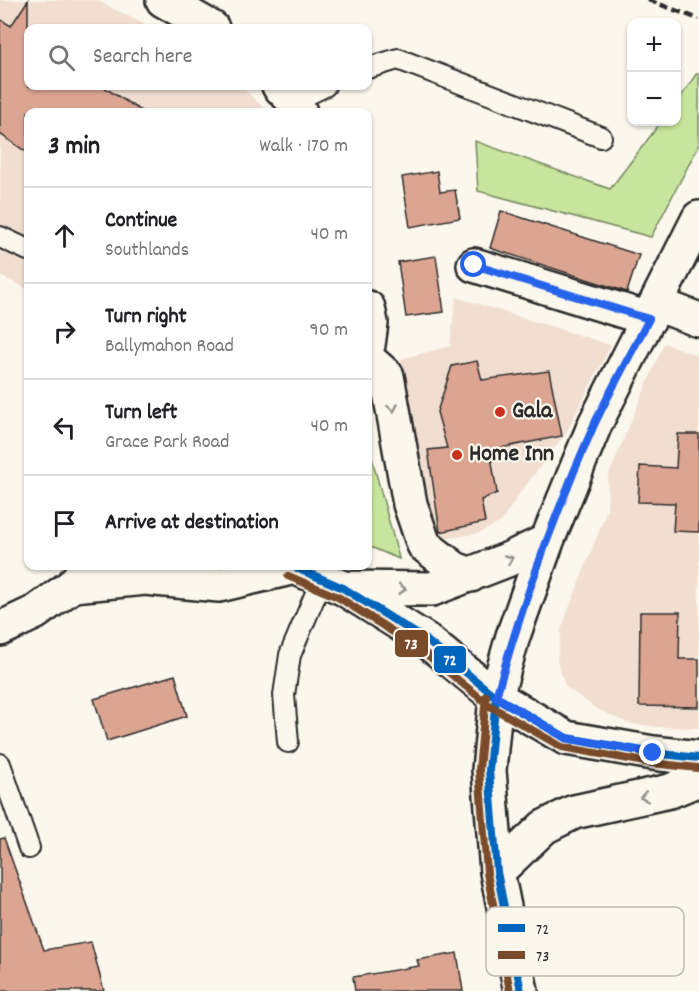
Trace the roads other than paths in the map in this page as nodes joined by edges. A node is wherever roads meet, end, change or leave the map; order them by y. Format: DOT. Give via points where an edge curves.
graph roads {
  1 [pos="163,0"];
  2 [pos="205,24"];
  3 [pos="372,67"];
  4 [pos="315,90"];
  5 [pos="291,100"];
  6 [pos="601,137"];
  7 [pos="699,218"];
  8 [pos="0,237"];
  9 [pos="24,248"];
  10 [pos="474,265"];
  11 [pos="653,311"];
  12 [pos="699,320"];
  13 [pos="372,363"];
  14 [pos="547,541"];
  15 [pos="471,574"];
  16 [pos="80,575"];
  17 [pos="313,575"];
  18 [pos="0,629"];
  19 [pos="496,697"];
  20 [pos="288,742"];
  21 [pos="699,758"];
  22 [pos="0,764"];
  23 [pos="699,780"];
  24 [pos="29,848"];
  25 [pos="497,872"];
  26 [pos="504,907"];
  27 [pos="518,976"];
  28 [pos="521,991"];
  1 -- 2 [label="street"];
  3 -- 6 [label="lane" via="398,59"];
  4 -- 5 [label="lane"];
  7 -- 11 [label="street"];
  8 -- 9 [label="lane"];
  10 -- 11 [label="street"];
  11 -- 12 [label="street"];
  11 -- 14 [label="street" via="595,424"];
  13 -- 15 [label="street, one-way" via="387,376 410,504 424,545 455,569"];
  15 -- 14 [label="street, one-way"];
  14 -- 19 [label="street"];
  17 -- 15 [label="street, one-way" via="432,589"];
  16 -- 17 [label="street" via="219,585"];
  16 -- 18 [label="street" via="36,612"];
  17 -- 19 [label="street" via="426,640"];
  17 -- 20 [label="lane" via="290,655 284,695"];
  19 -- 21 [label="street" via="566,738"];
  19 -- 25 [label="street" via="489,770"];
  22 -- 24 [label="lane"];
  23 -- 25 [label="street, one-way" via="670,791 574,812 544,827"];
  25 -- 26 [label="street"];
  27 -- 28 [label="street"];
}
